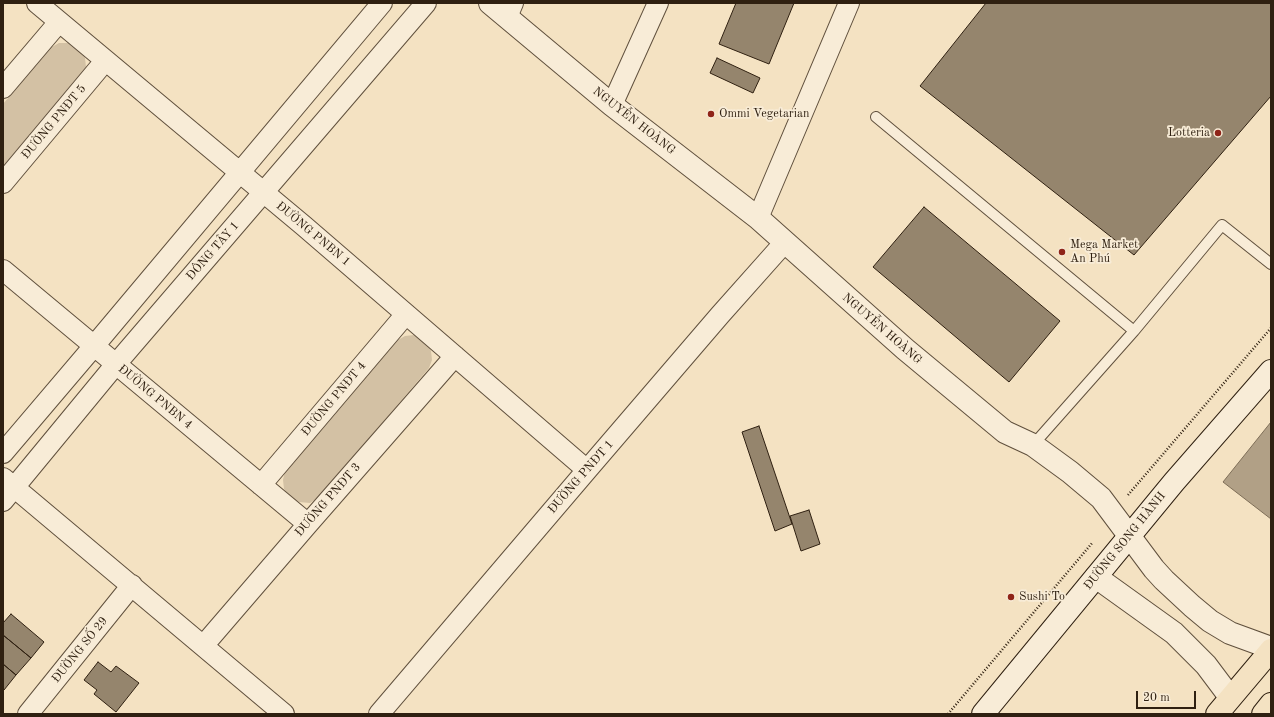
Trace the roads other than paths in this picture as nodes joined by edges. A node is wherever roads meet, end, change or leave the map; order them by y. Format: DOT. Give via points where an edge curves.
graph roads {
  1 [pos="37,3"];
  2 [pos="382,3"];
  3 [pos="426,3"];
  4 [pos="490,3"];
  5 [pos="658,3"];
  6 [pos="849,3"];
  7 [pos="510,10"];
  8 [pos="59,22"];
  9 [pos="105,61"];
  10 [pos="3,88"];
  11 [pos="612,105"];
  12 [pos="876,117"];
  13 [pos="240,172"];
  14 [pos="3,183"];
  15 [pos="264,192"];
  16 [pos="758,218"];
  17 [pos="785,242"];
  18 [pos="1271,264"];
  19 [pos="3,270"];
  20 [pos="406,314"];
  21 [pos="1134,331"];
  22 [pos="94,346"];
  23 [pos="455,356"];
  24 [pos="116,364"];
  25 [pos="1271,371"];
  26 [pos="1033,446"];
  27 [pos="3,453"];
  28 [pos="587,470"];
  29 [pos="261,485"];
  30 [pos="7,489"];
  31 [pos="308,524"];
  32 [pos="1129,536"];
  33 [pos="1096,577"];
  34 [pos="132,585"];
  35 [pos="204,646"];
  36 [pos="1271,649"];
  37 [pos="1271,704"];
  38 [pos="1224,706"];
  39 [pos="28,714"];
  40 [pos="284,714"];
  41 [pos="379,714"];
  42 [pos="983,714"];
  43 [pos="1262,714"];
  1 -- 8 [label="street, ĐƯỜNG PNBN 1"];
  2 -- 13 [label="street"];
  3 -- 15 [label="street, ĐÔNG TÂY 1"];
  4 -- 7 [label="street, NGUYỄN HOÀNG"];
  5 -- 11 [label="street"];
  6 -- 16 [label="street"];
  7 -- 11 [label="street, NGUYỄN HOÀNG"];
  8 -- 9 [label="street, ĐƯỜNG PNBN 1"];
  8 -- 10 [label="street"];
  9 -- 13 [label="street, ĐƯỜNG PNBN 1"];
  9 -- 14 [label="street, ĐƯỜNG PNĐT 5"];
  11 -- 16 [label="street, NGUYỄN HOÀNG"];
  12 -- 21 [label="lane"];
  13 -- 15 [label="street, ĐƯỜNG PNBN 1"];
  13 -- 22 [label="street"];
  15 -- 20 [label="street, ĐƯỜNG PNBN 1"];
  15 -- 24 [label="street, ĐÔNG TÂY 1"];
  16 -- 17 [label="street, NGUYỄN HOÀNG"];
  17 -- 26 [label="street, NGUYỄN HOÀNG" via="904,349 1005,432"];
  17 -- 28 [label="street, ĐƯỜNG PNĐT 1"];
  18 -- 21 [label="lane" via="1222,224"];
  19 -- 22 [label="street, ĐƯỜNG PNBN 4"];
  20 -- 23 [label="street, ĐƯỜNG PNBN 1"];
  20 -- 29 [label="street, ĐƯỜNG PNĐT 4"];
  21 -- 26 [label="lane"];
  22 -- 24 [label="street, ĐƯỜNG PNBN 4"];
  22 -- 27 [label="street"];
  23 -- 28 [label="street, ĐƯỜNG PNBN 1"];
  23 -- 31 [label="street, ĐƯỜNG PNĐT 3"];
  24 -- 29 [label="street, ĐƯỜNG PNBN 4"];
  24 -- 30 [label="street, ĐÔNG TÂY 1"];
  25 -- 32 [label="street, ĐƯỜNG SONG HÀNH"];
  26 -- 32 [label="street, NGUYỄN HOÀNG" via="1101,498"];
  28 -- 41 [label="street, ĐƯỜNG PNĐT 1"];
  29 -- 31 [label="street, ĐƯỜNG PNBN 4"];
  30 -- 34 [label="street"];
  31 -- 35 [label="street, ĐƯỜNG PNĐT 3"];
  32 -- 33 [label="street, ĐƯỜNG SONG HÀNH"];
  32 -- 36 [label="street, NGUYỄN HOÀNG" via="1164,580 1198,611 1230,633"];
  33 -- 38 [label="street" via="1174,633 1206,665"];
  33 -- 42 [label="street, ĐƯỜNG SONG HÀNH"];
  34 -- 35 [label="street"];
  34 -- 39 [label="street, ĐƯỜNG SỐ 29"];
  35 -- 40 [label="street"];
  36 -- 38 [label="highway"];
  37 -- 43 [label="highway"];
}
